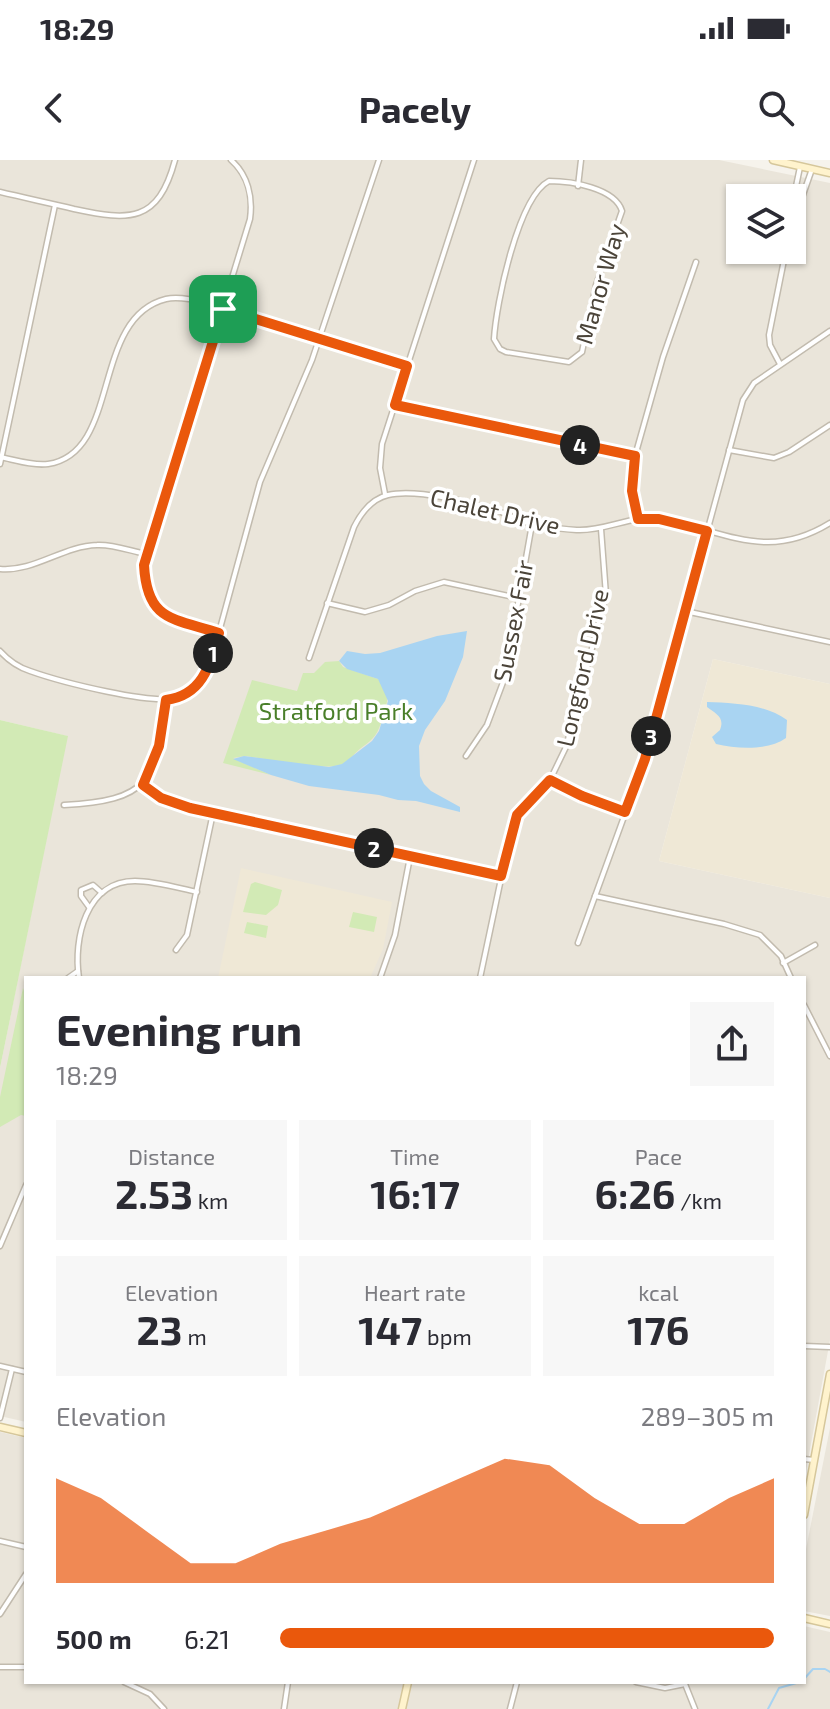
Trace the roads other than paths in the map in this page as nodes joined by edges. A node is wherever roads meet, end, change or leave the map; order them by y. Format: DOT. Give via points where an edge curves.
graph roads {
  1 [pos="175,160"];
  2 [pos="231,160"];
  3 [pos="379,160"];
  4 [pos="474,160"];
  5 [pos="581,160"];
  6 [pos="773,160"];
  7 [pos="800,166"];
  8 [pos="812,169"];
  9 [pos="830,173"];
  10 [pos="796,184"];
  11 [pos="578,186"];
  12 [pos="806,188"];
  13 [pos="0,192"];
  14 [pos="55,205"];
  15 [pos="696,262"];
  16 [pos="783,264"];
  17 [pos="223,309"];
  18 [pos="830,331"];
  19 [pos="319,339"];
  20 [pos="780,364"];
  21 [pos="407,366"];
  22 [pos="395,405"];
  23 [pos="830,425"];
  24 [pos="729,450"];
  25 [pos="635,456"];
  26 [pos="1,457"];
  27 [pos="0,464"];
  28 [pos="386,495"];
  29 [pos="638,519"];
  30 [pos="830,523"];
  31 [pos="532,524"];
  32 [pos="601,529"];
  33 [pos="707,531"];
  34 [pos="146,554"];
  35 [pos="0,569"];
  36 [pos="518,598"];
  37 [pos="327,603"];
  38 [pos="685,611"];
  39 [pos="219,633"];
  40 [pos="830,642"];
  41 [pos="0,651"];
  42 [pos="309,658"];
  43 [pos="166,700"];
  44 [pos="466,756"];
  45 [pos="550,780"];
  46 [pos="143,785"];
  47 [pos="64,805"];
  48 [pos="625,812"];
  49 [pos="213,813"];
  50 [pos="410,857"];
  51 [pos="501,876"];
  52 [pos="197,892"];
  53 [pos="102,893"];
  54 [pos="595,896"];
  55 [pos="89,907"];
  56 [pos="578,943"];
  57 [pos="815,945"];
  58 [pos="176,950"];
  59 [pos="783,963"];
  60 [pos="78,971"];
  61 [pos="71,976"];
  62 [pos="79,976"];
  63 [pos="381,976"];
  64 [pos="480,976"];
  65 [pos="790,976"];
  66 [pos="806,1009"];
  67 [pos="830,1056"];
  68 [pos="24,1190"];
  69 [pos="0,1246"];
  70 [pos="806,1346"];
  71 [pos="830,1347"];
  72 [pos="1,1368"];
  73 [pos="12,1369"];
  74 [pos="24,1372"];
  75 [pos="830,1374"];
  76 [pos="828,1400"];
  77 [pos="0,1418"];
  78 [pos="0,1427"];
  79 [pos="24,1433"];
  80 [pos="806,1459"];
  81 [pos="814,1460"];
  82 [pos="806,1504"];
  83 [pos="0,1541"];
  84 [pos="24,1547"];
  85 [pos="24,1577"];
  86 [pos="0,1614"];
  87 [pos="806,1618"];
  88 [pos="830,1624"];
  89 [pos="0,1667"];
  90 [pos="24,1667"];
  91 [pos="128,1684"];
  92 [pos="288,1684"];
  93 [pos="408,1684"];
  94 [pos="516,1684"];
  95 [pos="646,1684"];
  96 [pos="681,1684"];
  97 [pos="685,1684"];
  98 [pos="164,1709"];
  99 [pos="284,1709"];
  100 [pos="402,1709"];
  101 [pos="510,1709"];
  102 [pos="695,1709"];
  1 -- 14 [label="street" via="164,192 144,210 109,216"];
  2 -- 17 [label="street" via="244,176 251,208"];
  3 -- 19 [label="street"];
  4 -- 21 [label="street"];
  5 -- 11 [label="street"];
  6 -- 7 [label="street"];
  7 -- 8 [label="street"];
  7 -- 10 [label="street"];
  8 -- 9 [label="street"];
  8 -- 12 [label="street"];
  11 -- 11 [label="street, Manor Way" via="606,193 622,211 596,285 584,348 569,362 500,349 494,339 516,229 541,185 555,181"];
  13 -- 14 [label="street"];
  14 -- 26 [label="street"];
  15 -- 25 [label="street"];
  16 -- 20 [label="street" via="769,335"];
  17 -- 19 [label="street"];
  17 -- 26 [label="street" via="177,298 150,306 125,332 91,430 73,452 50,464"];
  17 -- 34 [label="street"];
  18 -- 20 [label="street"];
  19 -- 21 [label="street"];
  19 -- 39 [label="street" via="267,463"];
  20 -- 24 [label="street" via="749,389"];
  21 -- 22 [label="street"];
  22 -- 25 [label="street"];
  22 -- 28 [label="street" via="380,453"];
  23 -- 24 [label="street" via="774,458"];
  24 -- 33 [label="street"];
  25 -- 29 [label="street" via="632,491"];
  26 -- 27 [label="street"];
  28 -- 31 [label="street, Chalet Drive" via="411,493 468,504"];
  28 -- 37 [label="street" via="358,519"];
  29 -- 32 [label="street, Chalet Drive"];
  29 -- 33 [label="street, Chalet Drive"];
  30 -- 33 [label="street, Chalet Drive" via="805,536 767,544"];
  31 -- 32 [label="street, Chalet Drive"];
  31 -- 36 [label="street, Sussex Fair"];
  32 -- 45 [label="street, Longford Drive" via="606,595 566,747"];
  33 -- 38 [label="street"];
  34 -- 35 [label="street" via="97,545"];
  34 -- 39 [label="street" via="145,582 153,605 166,616"];
  36 -- 37 [label="street" via="444,582 365,612"];
  36 -- 44 [label="street, Sussex Fair" via="505,677 487,725"];
  37 -- 42 [label="street"];
  38 -- 40 [label="street"];
  38 -- 48 [label="street" via="645,759"];
  39 -- 43 [label="street" via="201,683 184,696"];
  41 -- 43 [label="street" via="31,671 140,699"];
  43 -- 46 [label="street" via="159,746"];
  45 -- 48 [label="street"];
  45 -- 51 [label="street, Longford Drive" via="517,815"];
  46 -- 47 [label="street" via="116,800"];
  46 -- 49 [label="street" via="161,798"];
  48 -- 54 [label="street"];
  49 -- 50 [label="street"];
  49 -- 52 [label="street"];
  50 -- 51 [label="street"];
  50 -- 63 [label="street" via="395,935"];
  51 -- 64 [label="street, Longford Drive"];
  52 -- 53 [label="street" via="134,881"];
  52 -- 58 [label="street" via="187,935"];
  53 -- 55 [label="street"];
  53 -- 55 [label="street" via="97,886 85,886 81,896"];
  54 -- 56 [label="street"];
  54 -- 59 [label="street" via="745,929 760,935"];
  55 -- 60 [label="street"];
  57 -- 59 [label="street"];
  59 -- 65 [label="street"];
  60 -- 61 [label="street"];
  60 -- 62 [label="street"];
  66 -- 67 [label="street"];
  68 -- 69 [label="street"];
  70 -- 71 [label="street"];
  72 -- 73 [label="street"];
  73 -- 74 [label="street"];
  73 -- 77 [label="street"];
  75 -- 76 [label="street"];
  76 -- 81 [label="street"];
  78 -- 79 [label="street"];
  80 -- 81 [label="street"];
  81 -- 82 [label="street"];
  83 -- 84 [label="street"];
  85 -- 86 [label="street"];
  87 -- 88 [label="street"];
  89 -- 90 [label="street"];
  91 -- 98 [label="street" via="150,1694"];
  92 -- 99 [label="street"];
  93 -- 100 [label="street"];
  94 -- 101 [label="street"];
  95 -- 96 [label="street"];
  97 -- 102 [label="street"];
}
